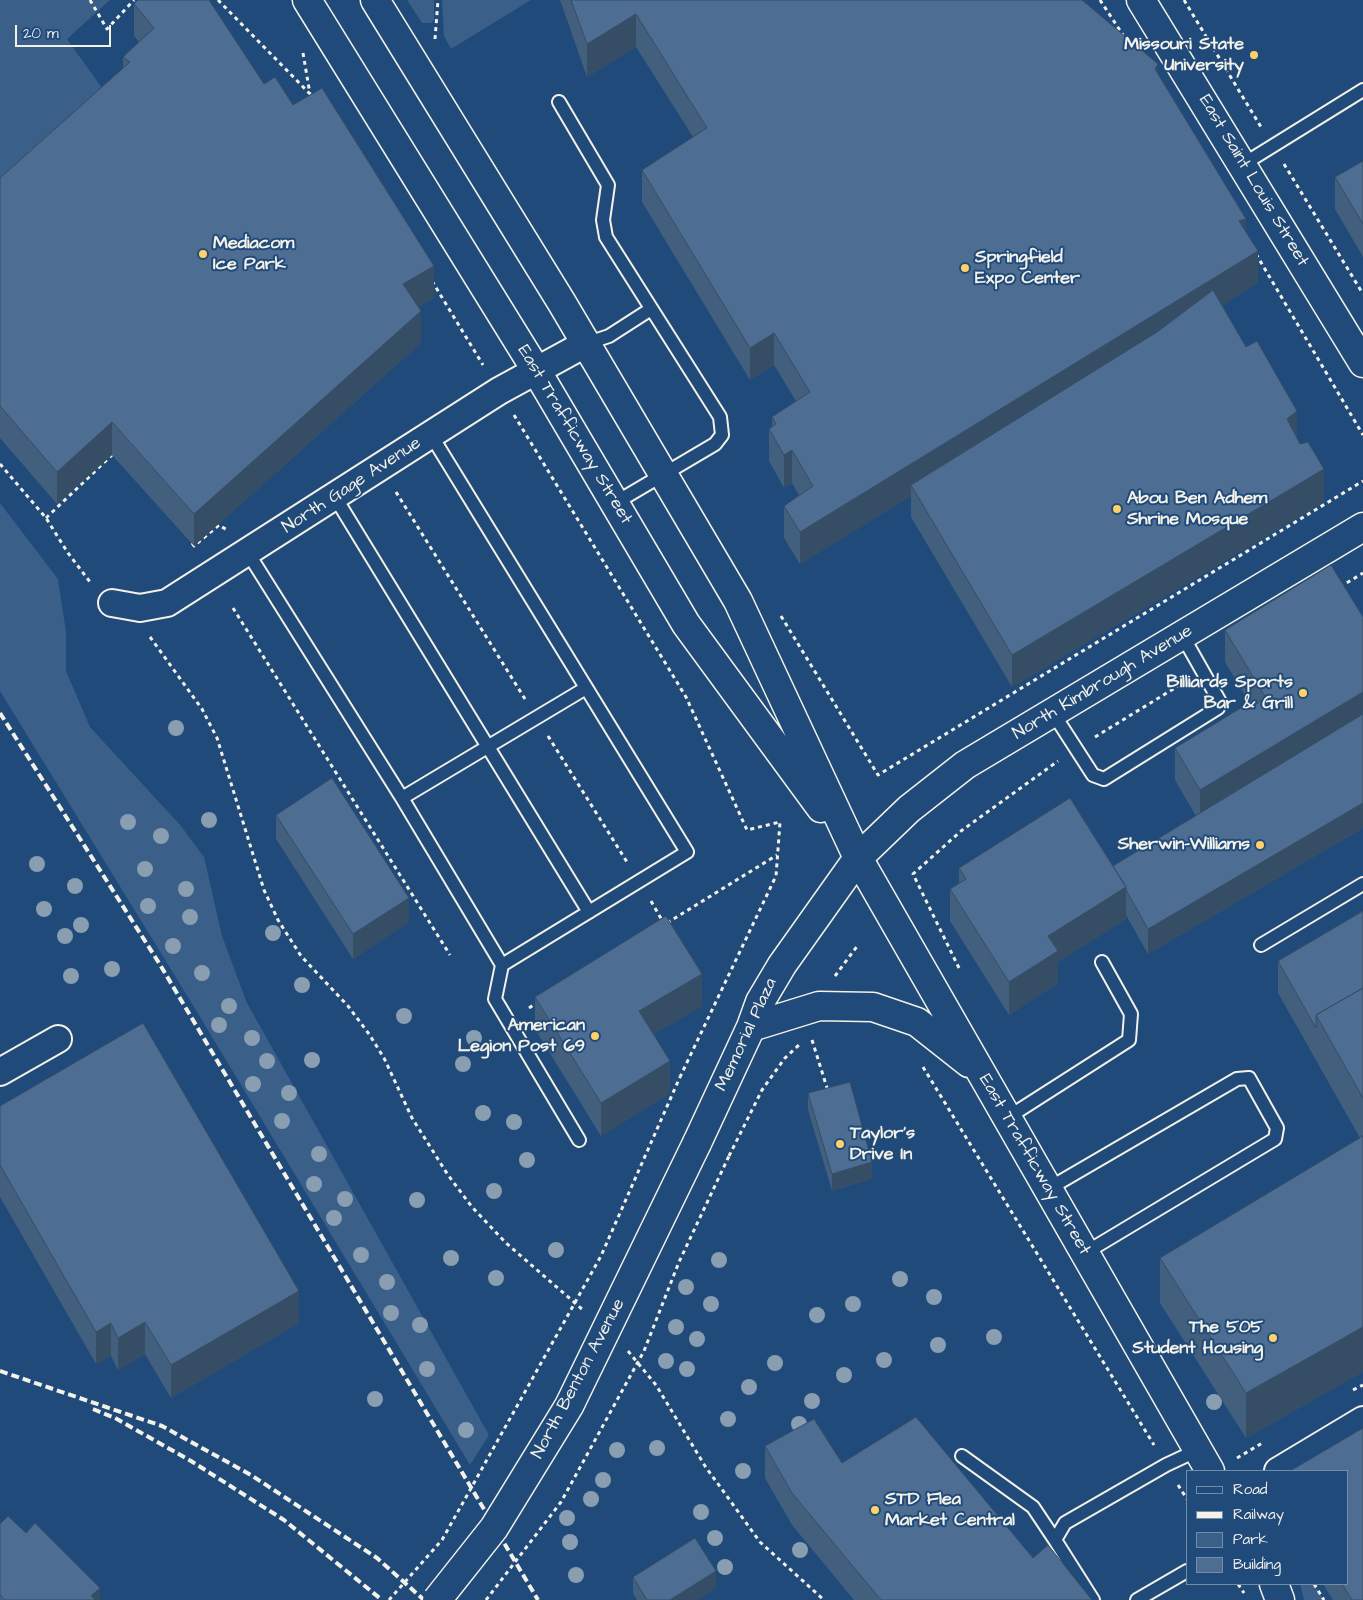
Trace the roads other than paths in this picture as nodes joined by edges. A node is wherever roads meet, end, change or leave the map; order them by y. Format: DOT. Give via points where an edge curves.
graph roads {
  1 [pos="307,0"];
  2 [pos="375,0"];
  3 [pos="1141,0"];
  4 [pos="1363,90"];
  5 [pos="559,102"];
  6 [pos="1242,164"];
  7 [pos="651,309"];
  8 [pos="586,344"];
  9 [pos="1363,363"];
  10 [pos="536,370"];
  11 [pos="431,436"];
  12 [pos="664,475"];
  13 [pos="335,497"];
  14 [pos="615,503"];
  15 [pos="1363,527"];
  16 [pos="248,553"];
  17 [pos="112,603"];
  18 [pos="1182,635"];
  19 [pos="586,688"];
  20 [pos="1053,712"];
  21 [pos="488,747"];
  22 [pos="402,798"];
  23 [pos="858,858"];
  24 [pos="1363,884"];
  25 [pos="589,912"];
  26 [pos="1262,945"];
  27 [pos="1102,962"];
  28 [pos="502,965"];
  29 [pos="751,1027"];
  30 [pos="58,1039"];
  31 [pos="980,1071"];
  32 [pos="0,1072"];
  33 [pos="1007,1118"];
  34 [pos="579,1140"];
  35 [pos="697,1143"];
  36 [pos="1048,1189"];
  37 [pos="1084,1253"];
  38 [pos="1363,1420"];
  39 [pos="962,1456"];
  40 [pos="1204,1460"];
  41 [pos="1280,1470"];
  42 [pos="1055,1540"];
  43 [pos="1186,1572"];
  44 [pos="1274,1585"];
  45 [pos="437,1600"];
  46 [pos="1093,1600"];
  47 [pos="1137,1600"];
  48 [pos="1280,1600"];
  1 -- 10 [label="main road, East Trafficway Street"];
  2 -- 8 [label="main road, East Trafficway Street"];
  3 -- 6 [label="main road, East Saint Louis Street"];
  4 -- 6 [label="lane"];
  5 -- 7 [label="lane" via="608,185 603,220 606,237"];
  6 -- 9 [label="main road, East Saint Louis Street"];
  7 -- 8 [label="lane" via="609,336"];
  7 -- 12 [label="lane" via="720,417 722,435 715,444"];
  8 -- 10 [label="street, North Gage Avenue"];
  8 -- 12 [label="main road, East Trafficway Street"];
  10 -- 11 [label="street, North Gage Avenue"];
  10 -- 14 [label="main road, East Trafficway Street"];
  11 -- 13 [label="street, North Gage Avenue"];
  11 -- 19 [label="lane"];
  12 -- 14 [label="lane"];
  12 -- 23 [label="main road, East Trafficway Street" via="738,601"];
  13 -- 16 [label="street, North Gage Avenue"];
  13 -- 21 [label="lane"];
  14 -- 23 [label="main road, East Trafficway Street" via="686,624"];
  15 -- 18 [label="main road, North Kimbrough Avenue"];
  16 -- 17 [label="street, North Gage Avenue" via="167,604 140,608"];
  16 -- 22 [label="lane"];
  18 -- 20 [label="main road, North Kimbrough Avenue"];
  18 -- 20 [label="lane" via="1220,702 1218,708 1104,779 1093,775"];
  19 -- 21 [label="lane"];
  19 -- 25 [label="lane" via="687,852"];
  20 -- 23 [label="main road, North Kimbrough Avenue" via="958,770 909,809"];
  21 -- 22 [label="lane"];
  21 -- 25 [label="lane"];
  22 -- 28 [label="lane"];
  23 -- 29 [label="main road, Memorial Plaza" via="782,965 760,1002"];
  23 -- 31 [label="main road, East Trafficway Street"];
  24 -- 26 [label="lane"];
  25 -- 28 [label="lane"];
  27 -- 33 [label="lane" via="1131,1014 1129,1040"];
  28 -- 34 [label="lane" via="495,999"];
  29 -- 31 [label="main road" via="819,1006 874,1007 917,1022"];
  29 -- 35 [label="main road, Memorial Plaza"];
  30 -- 32 [label="street"];
  31 -- 33 [label="main road, East Trafficway Street"];
  33 -- 36 [label="main road, East Trafficway Street"];
  35 -- 45 [label="main road, North Benton Avenue, bridge" via="570,1406 494,1528"];
  36 -- 37 [label="main road, East Trafficway Street"];
  36 -- 37 [label="lane" via="1237,1079 1249,1078 1277,1128 1275,1139"];
  37 -- 40 [label="main road, East Trafficway Street"];
  38 -- 41 [label="street"];
  39 -- 42 [label="lane" via="1033,1507"];
  40 -- 42 [label="lane" via="1166,1465 1065,1523"];
  42 -- 46 [label="lane"];
  43 -- 47 [label="lane"];
  44 -- 48 [label="main road"];
}
